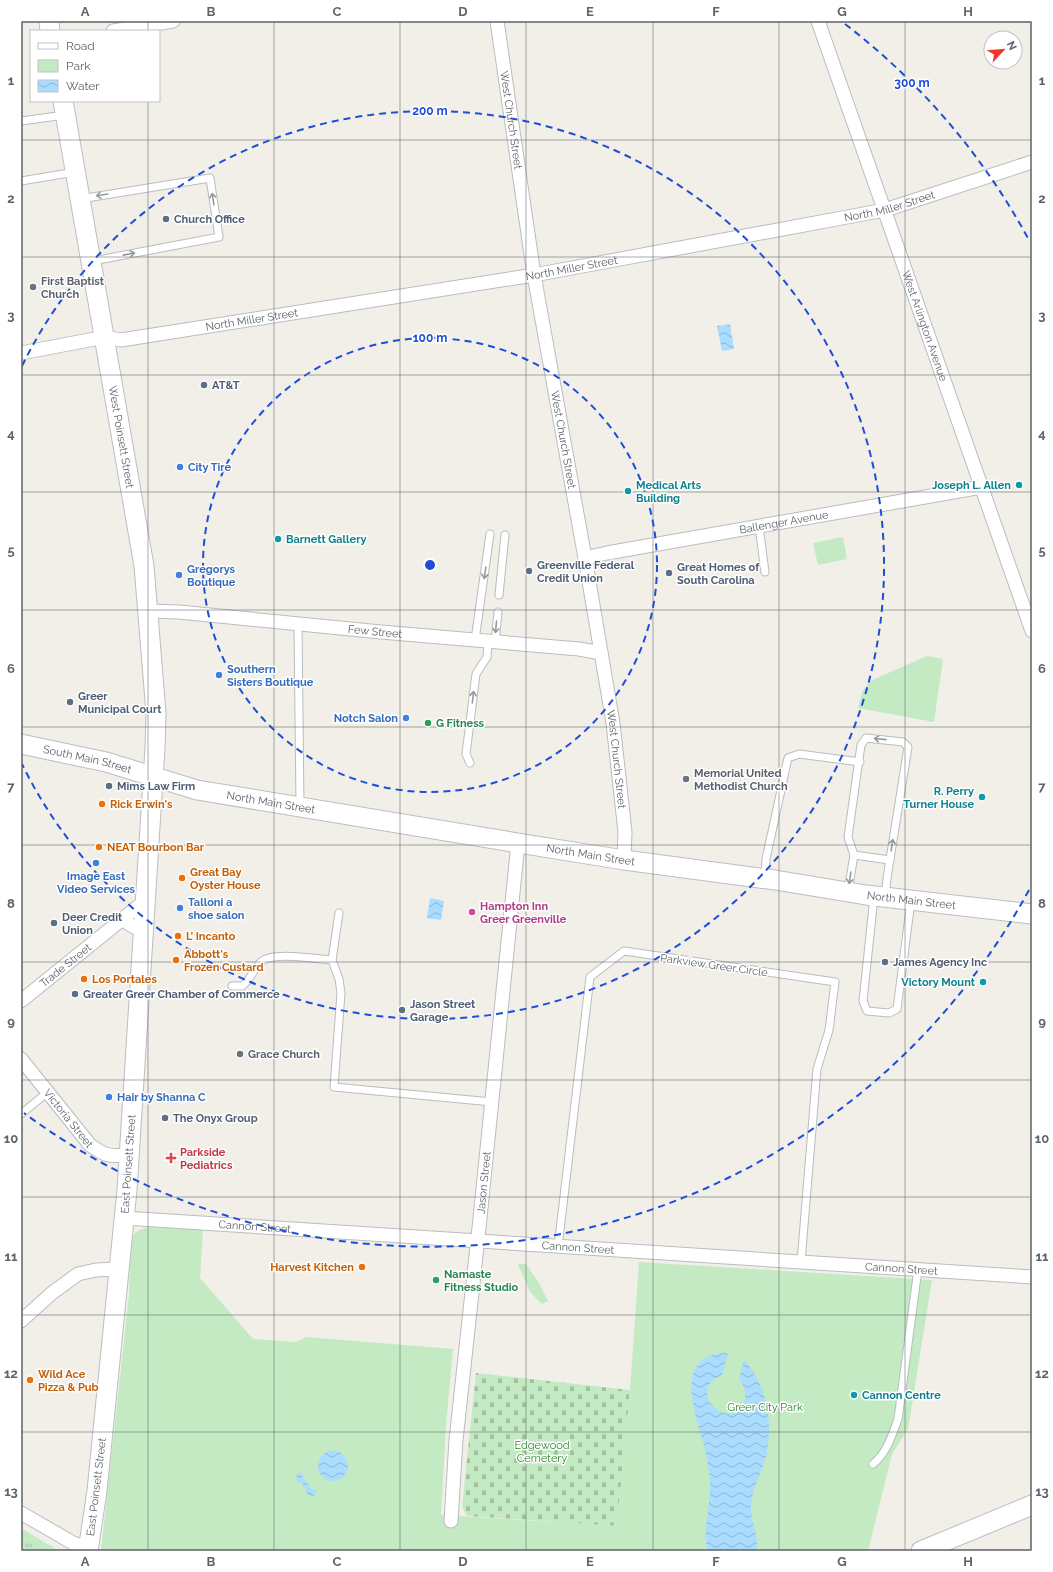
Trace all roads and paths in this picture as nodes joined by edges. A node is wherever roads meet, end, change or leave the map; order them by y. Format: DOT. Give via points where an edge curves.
graph roads {
  1 [pos="172,21"];
  2 [pos="497,21"];
  3 [pos="818,21"];
  4 [pos="119,30"];
  5 [pos="64,108"];
  6 [pos="21,121"];
  7 [pos="1032,162"];
  8 [pos="75,172"];
  9 [pos="21,181"];
  10 [pos="80,199"];
  11 [pos="885,210"];
  12 [pos="90,262"];
  13 [pos="534,275"];
  14 [pos="105,337"];
  15 [pos="21,353"];
  16 [pos="982,487"];
  17 [pos="759,526"];
  18 [pos="490,534"];
  19 [pos="505,535"];
  20 [pos="585,558"];
  21 [pos="765,572"];
  22 [pos="499,595"];
  23 [pos="148,611"];
  24 [pos="498,612"];
  25 [pos="298,624"];
  26 [pos="1032,631"];
  27 [pos="475,640"];
  28 [pos="492,642"];
  29 [pos="602,653"];
  30 [pos="21,744"];
  31 [pos="860,762"];
  32 [pos="470,763"];
  33 [pos="153,776"];
  34 [pos="300,807"];
  35 [pos="518,844"];
  36 [pos="854,855"];
  37 [pos="624,860"];
  38 [pos="890,860"];
  39 [pos="765,879"];
  40 [pos="848,892"];
  41 [pos="880,897"];
  42 [pos="146,900"];
  43 [pos="911,901"];
  44 [pos="338,913"];
  45 [pos="1032,914"];
  46 [pos="122,918"];
  47 [pos="144,932"];
  48 [pos="332,960"];
  49 [pos="232,986"];
  50 [pos="21,1001"];
  51 [pos="21,1059"];
  52 [pos="48,1092"];
  53 [pos="492,1102"];
  54 [pos="21,1114"];
  55 [pos="129,1156"];
  56 [pos="124,1218"];
  57 [pos="478,1242"];
  58 [pos="558,1246"];
  59 [pos="801,1262"];
  60 [pos="119,1269"];
  61 [pos="918,1269"];
  62 [pos="1032,1276"];
  63 [pos="21,1321"];
  64 [pos="873,1464"];
  65 [pos="1032,1505"];
  66 [pos="21,1512"];
  67 [pos="451,1521"];
  68 [pos="88,1550"];
  69 [pos="922,1551"];
  1 -- 4 [label="street"];
  2 -- 13 [label="street, West Church Street"];
  3 -- 11 [label="street, West Arlington Avenue"];
  5 -- 6 [label="lane"];
  5 -- 8 [label="main road, West Poinsett Street"];
  7 -- 11 [label="street, North Miller Street"];
  8 -- 9 [label="lane"];
  8 -- 10 [label="main road, West Poinsett Street"];
  10 -- 12 [label="main road, West Poinsett Street"];
  12 -- 10 [label="lane, one-way" via="219,237 210,178"];
  11 -- 13 [label="street, North Miller Street"];
  11 -- 16 [label="street, West Arlington Avenue"];
  12 -- 14 [label="main road, West Poinsett Street"];
  13 -- 14 [label="street, North Miller Street" via="121,340"];
  13 -- 20 [label="street, West Church Street"];
  14 -- 15 [label="street, North Miller Street"];
  14 -- 23 [label="main road, West Poinsett Street" via="144,566"];
  16 -- 17 [label="street, Ballenger Avenue"];
  16 -- 26 [label="street, West Arlington Avenue"];
  17 -- 20 [label="street, Ballenger Avenue"];
  17 -- 21 [label="lane"];
  18 -- 27 [label="lane, one-way"];
  19 -- 22 [label="lane"];
  20 -- 29 [label="street, West Church Street"];
  23 -- 25 [label="street, Few Street"];
  23 -- 33 [label="main road, West Poinsett Street" via="156,713"];
  24 -- 28 [label="lane, one-way"];
  25 -- 27 [label="street, Few Street"];
  25 -- 34 [label="lane"];
  27 -- 28 [label="street, Few Street"];
  28 -- 29 [label="street, Few Street"];
  32 -- 28 [label="lane, one-way" via="466,754 476,674 487,657"];
  29 -- 37 [label="street, West Church Street" via="624,816"];
  30 -- 33 [label="main road, South Main Street" via="106,762"];
  31 -- 36 [label="lane" via="848,837"];
  38 -- 31 [label="lane, one-way" via="908,747 903,742 866,738 861,745"];
  31 -- 39 [label="lane" via="799,754 788,758 766,859"];
  33 -- 34 [label="main road, North Main Street" via="197,790"];
  33 -- 42 [label="main road, East Poinsett Street"];
  34 -- 35 [label="main road, North Main Street"];
  35 -- 37 [label="main road, North Main Street"];
  35 -- 53 [label="street, Jason Street"];
  36 -- 38 [label="lane"];
  36 -- 40 [label="lane, one-way"];
  37 -- 39 [label="main road, North Main Street"];
  38 -- 41 [label="lane"];
  39 -- 40 [label="main road, North Main Street"];
  40 -- 41 [label="main road, North Main Street"];
  41 -- 43 [label="main road, North Main Street"];
  41 -- 43 [label="lane" via="863,1001 867,1011 889,1013 897,1009"];
  42 -- 46 [label="street, Trade Street"];
  42 -- 47 [label="main road, East Poinsett Street"];
  43 -- 45 [label="main road, North Main Street"];
  44 -- 48 [label="lane"];
  46 -- 47 [label="street"];
  46 -- 50 [label="street, Trade Street"];
  47 -- 55 [label="main road, East Poinsett Street"];
  48 -- 49 [label="lane" via="267,958 256,967 248,982 242,986"];
  48 -- 53 [label="lane" via="341,993 334,1088"];
  51 -- 52 [label="street, Victoria Street"];
  52 -- 54 [label="lane"];
  52 -- 55 [label="street, Victoria Street" via="90,1145 111,1156"];
  53 -- 57 [label="street, Jason Street"];
  55 -- 56 [label="main road, East Poinsett Street"];
  56 -- 57 [label="street, Cannon Street"];
  56 -- 60 [label="main road, East Poinsett Street"];
  57 -- 58 [label="street, Cannon Street"];
  57 -- 67 [label="street, Jason Street" via="456,1440"];
  58 -- 59 [label="street, Cannon Street"];
  58 -- 59 [label="lane, Parkview Greer Circle" via="590,977 624,951 835,982 829,1030 817,1069"];
  59 -- 61 [label="street, Cannon Street"];
  60 -- 63 [label="street" via="78,1274"];
  60 -- 68 [label="main road, East Poinsett Street" via="97,1491"];
  61 -- 62 [label="street, Cannon Street"];
  61 -- 64 [label="lane" via="898,1419 881,1458"];
  65 -- 69 [label="main road"];
  66 -- 68 [label="street"];
}
